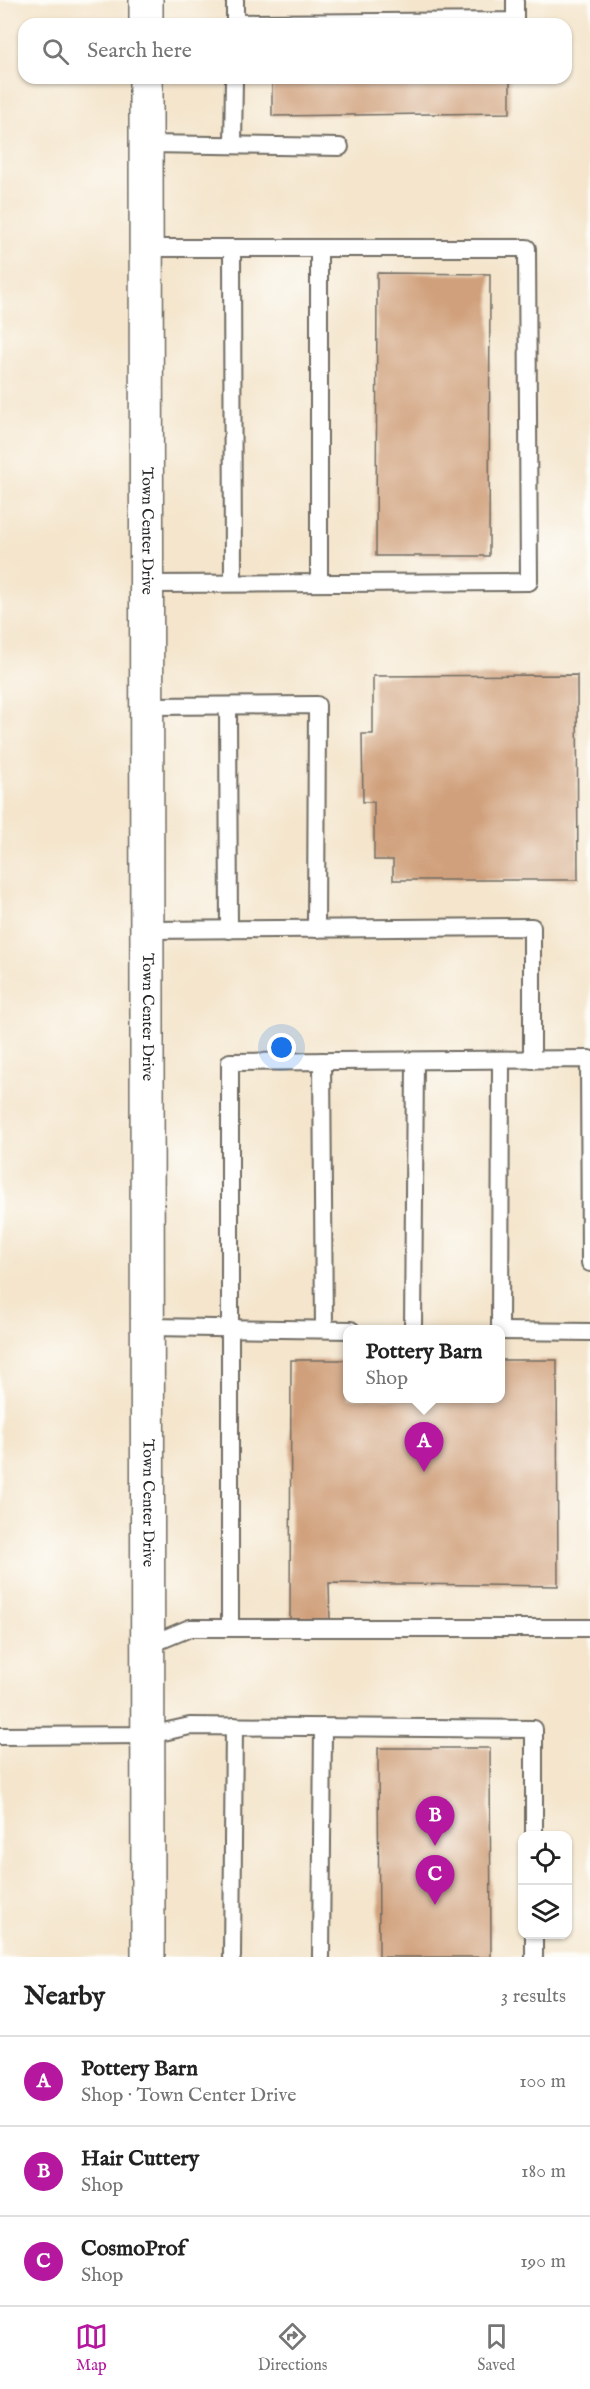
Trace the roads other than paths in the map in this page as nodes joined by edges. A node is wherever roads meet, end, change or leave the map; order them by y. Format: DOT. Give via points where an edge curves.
graph roads {
  1 [pos="146,0"];
  2 [pos="235,0"];
  3 [pos="515,0"];
  4 [pos="146,18"];
  5 [pos="235,18"];
  6 [pos="515,18"];
  7 [pos="146,84"];
  8 [pos="234,84"];
  9 [pos="147,144"];
  10 [pos="233,145"];
  11 [pos="340,147"];
  12 [pos="147,248"];
  13 [pos="232,248"];
  14 [pos="319,248"];
  15 [pos="233,583"];
  16 [pos="319,583"];
  17 [pos="147,584"];
  18 [pos="147,706"];
  19 [pos="228,706"];
  20 [pos="316,929"];
  21 [pos="148,930"];
  22 [pos="229,930"];
  23 [pos="501,1060"];
  24 [pos="532,1060"];
  25 [pos="322,1061"];
  26 [pos="415,1061"];
  27 [pos="590,1263"];
  28 [pos="413,1325"];
  29 [pos="500,1325"];
  30 [pos="148,1327"];
  31 [pos="230,1328"];
  32 [pos="324,1329"];
  33 [pos="343,1329"];
  34 [pos="505,1330"];
  35 [pos="590,1332"];
  36 [pos="230,1628"];
  37 [pos="590,1628"];
  38 [pos="149,1645"];
  39 [pos="234,1726"];
  40 [pos="323,1727"];
  41 [pos="150,1735"];
  42 [pos="0,1736"];
  43 [pos="534,1831"];
  44 [pos="534,1939"];
  45 [pos="148,1957"];
  46 [pos="232,1957"];
  47 [pos="321,1957"];
  48 [pos="534,1957"];
  1 -- 4 [label="street"];
  2 -- 5 [label="lane"];
  3 -- 6 [label="lane"];
  7 -- 9 [label="street, Town Center Drive"];
  8 -- 10 [label="lane"];
  9 -- 10 [label="lane"];
  9 -- 12 [label="street, Town Center Drive"];
  10 -- 11 [label="lane"];
  12 -- 13 [label="lane"];
  12 -- 17 [label="street, Town Center Drive"];
  13 -- 14 [label="lane"];
  13 -- 15 [label="lane"];
  14 -- 16 [label="lane"];
  14 -- 16 [label="lane" via="527,248 529,582"];
  15 -- 16 [label="lane"];
  15 -- 17 [label="lane"];
  17 -- 18 [label="street, Town Center Drive"];
  18 -- 19 [label="lane"];
  18 -- 21 [label="street, Town Center Drive"];
  19 -- 20 [label="lane" via="317,705"];
  19 -- 22 [label="lane"];
  20 -- 22 [label="lane"];
  20 -- 24 [label="lane" via="532,927"];
  21 -- 22 [label="lane"];
  21 -- 30 [label="street, Town Center Drive"];
  23 -- 24 [label="lane"];
  23 -- 26 [label="lane"];
  23 -- 29 [label="lane"];
  24 -- 27 [label="lane" via="589,1059"];
  25 -- 26 [label="lane"];
  25 -- 31 [label="lane" via="230,1062"];
  25 -- 32 [label="lane"];
  26 -- 28 [label="lane"];
  30 -- 31 [label="lane"];
  30 -- 38 [label="street, Town Center Drive"];
  31 -- 32 [label="lane"];
  31 -- 36 [label="lane"];
  32 -- 33 [label="lane"];
  34 -- 35 [label="lane"];
  36 -- 37 [label="lane"];
  36 -- 38 [label="lane" via="190,1628"];
  38 -- 41 [label="street, Town Center Drive"];
  39 -- 40 [label="lane"];
  39 -- 41 [label="lane" via="190,1726"];
  39 -- 46 [label="lane"];
  40 -- 43 [label="lane" via="534,1729"];
  40 -- 47 [label="lane"];
  41 -- 42 [label="lane"];
  41 -- 45 [label="street, Town Center Drive"];
  44 -- 48 [label="lane"];
}
